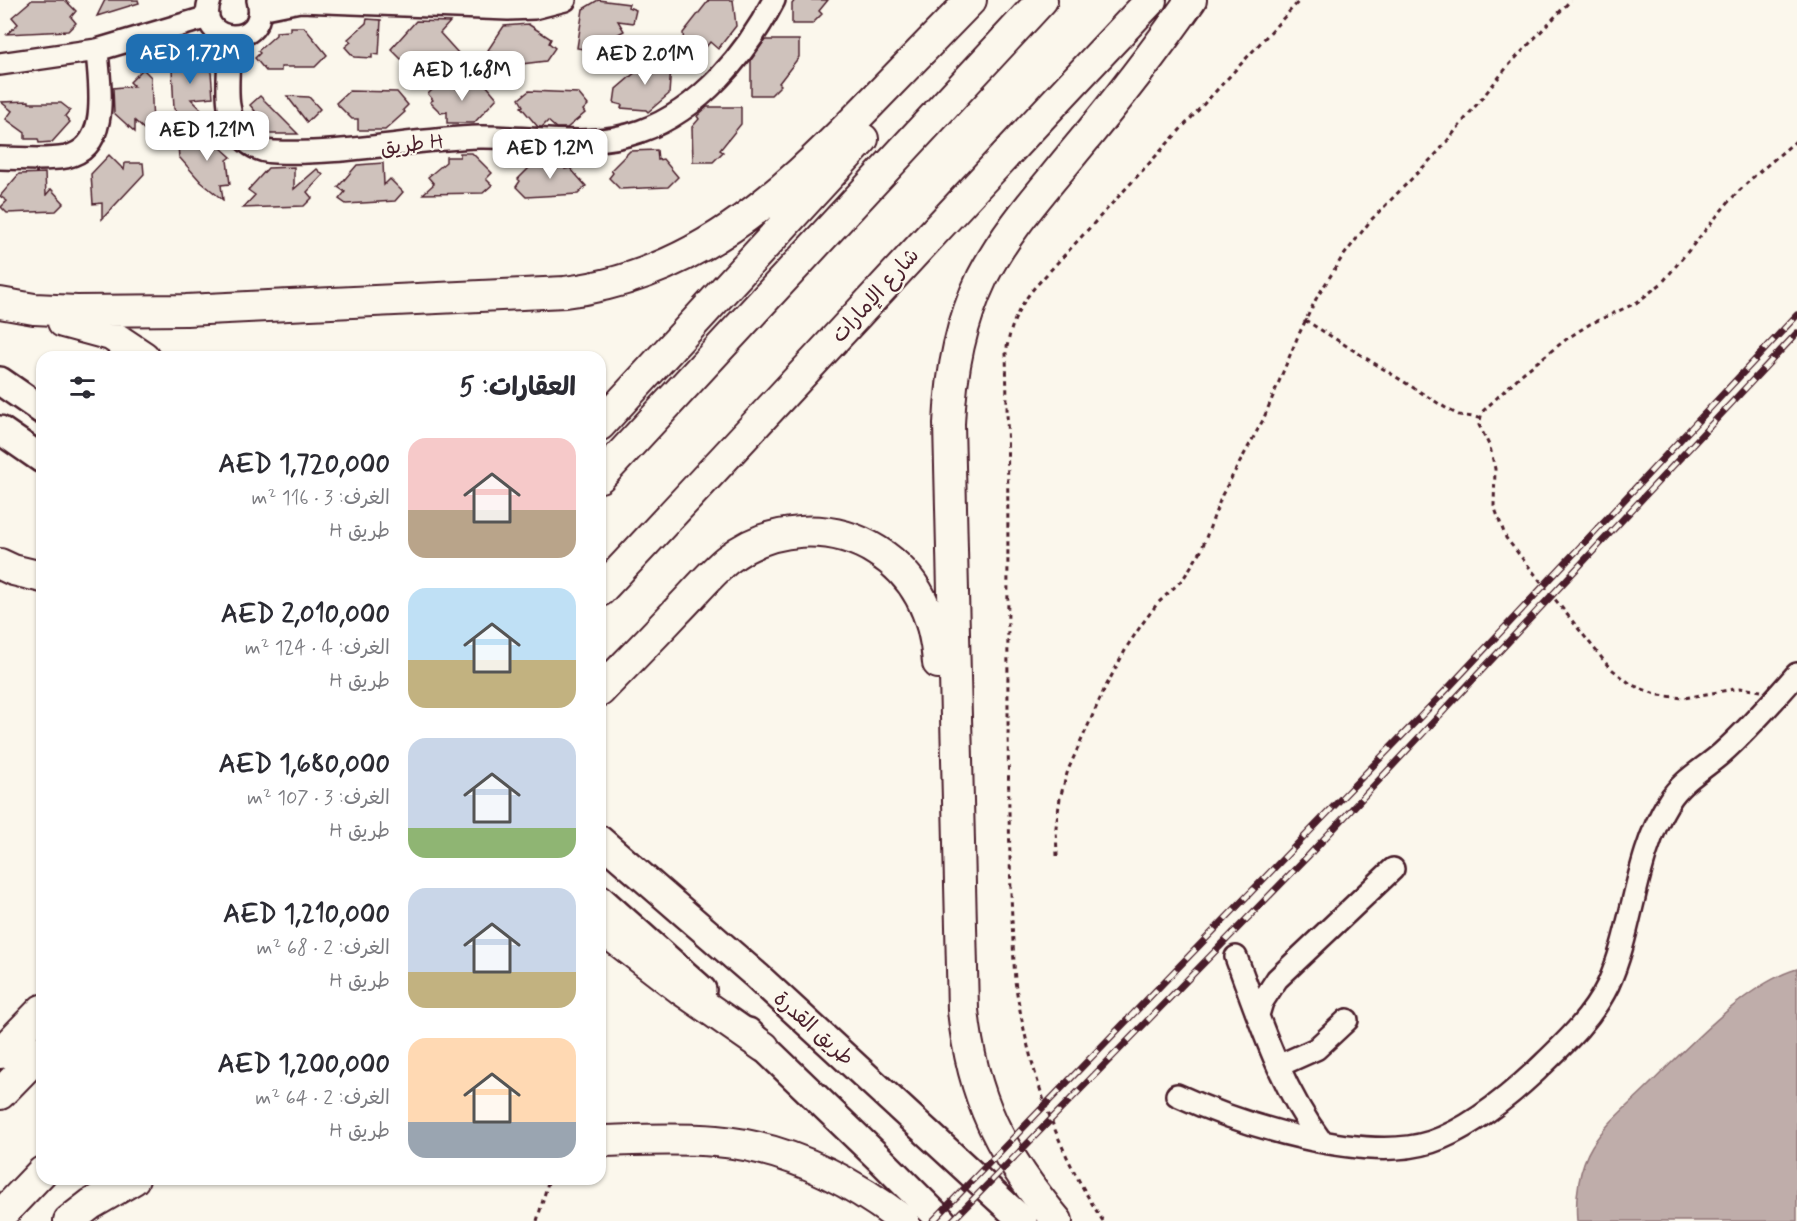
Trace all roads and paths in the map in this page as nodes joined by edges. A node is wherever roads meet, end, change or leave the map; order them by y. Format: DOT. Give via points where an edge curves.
graph roads {
  1 [pos="565,0"];
  2 [pos="774,0"];
  3 [pos="971,0"];
  4 [pos="995,0"];
  5 [pos="1042,0"];
  6 [pos="1151,0"];
  7 [pos="1191,0"];
  8 [pos="1300,0"];
  9 [pos="1571,0"];
  10 [pos="259,4"];
  11 [pos="458,4"];
  12 [pos="209,9"];
  13 [pos="230,37"];
  14 [pos="97,50"];
  15 [pos="0,64"];
  16 [pos="1797,140"];
  17 [pos="0,158"];
  18 [pos="0,303"];
  19 [pos="0,314"];
  20 [pos="1305,320"];
  21 [pos="116,351"];
  22 [pos="136,351"];
  23 [pos="0,381"];
  24 [pos="36,406"];
  25 [pos="606,418"];
  26 [pos="1480,418"];
  27 [pos="0,430"];
  28 [pos="36,455"];
  29 [pos="606,471"];
  30 [pos="0,552"];
  31 [pos="0,564"];
  32 [pos="36,564"];
  33 [pos="36,576"];
  34 [pos="606,585"];
  35 [pos="1797,674"];
  36 [pos="606,685"];
  37 [pos="1775,698"];
  38 [pos="606,845"];
  39 [pos="1057,856"];
  40 [pos="1393,868"];
  41 [pos="606,904"];
  42 [pos="960,906"];
  43 [pos="606,932"];
  44 [pos="1236,957"];
  45 [pos="1258,1015"];
  46 [pos="36,1016"];
  47 [pos="1347,1020"];
  48 [pos="764,1047"];
  49 [pos="0,1053"];
  50 [pos="36,1057"];
  51 [pos="1278,1066"];
  52 [pos="0,1094"];
  53 [pos="1176,1095"];
  54 [pos="606,1133"];
  55 [pos="645,1140"];
  56 [pos="606,1141"];
  57 [pos="1321,1141"];
  58 [pos="36,1178"];
  59 [pos="124,1185"];
  60 [pos="547,1185"];
  61 [pos="0,1216"];
  62 [pos="69,1221"];
  63 [pos="537,1221"];
  64 [pos="904,1221"];
  65 [pos="942,1221"];
  66 [pos="1023,1221"];
  67 [pos="1057,1221"];
  68 [pos="1103,1221"];
  1 -- 11 [label="street" via="534,8"];
  2 -- 13 [label="street, طريق H" via="747,44 716,80 679,112 641,131 599,140 480,137 352,150 258,149 246,141 230,116"];
  3 -- 18 [label="highway" via="826,148 754,213 683,258 612,285 566,292 186,310 76,311"];
  4 -- 25 [label="highway"];
  5 -- 29 [label="highway"];
  6 -- 34 [label="highway, شارع الإمارات"];
  7 -- 42 [label="highway" via="1124,91 1013,227 982,279 961,335 948,424"];
  8 -- 68 [label="path" via="1035,287 1018,311 1008,338 1006,601 1014,981 1024,1034 1048,1115 1073,1172"];
  9 -- 20 [label="path" via="1501,74 1439,151 1371,220 1341,259"];
  10 -- 11 [label="street"];
  10 -- 13 [label="street" via="258,20 252,30"];
  12 -- 13 [label="street" via="212,26"];
  12 -- 14 [label="street"];
  14 -- 15 [label="street"];
  14 -- 17 [label="street" via="98,127 87,145 68,157"];
  16 -- 26 [label="path" via="1730,200 1662,283 1636,303 1560,343 1502,392"];
  19 -- 21 [label="highway" via="83,335"];
  19 -- 22 [label="highway" via="97,329"];
  20 -- 26 [label="path" via="1449,410"];
  20 -- 39 [label="path" via="1263,420 1222,495 1201,551 1183,579 1142,624 1104,690 1068,770 1060,798"];
  23 -- 24 [label="main road"];
  26 -- 37 [label="path" via="1481,432 1494,458 1494,506 1500,528 1609,667 1632,685 1671,698 1697,698 1740,688 1758,690"];
  27 -- 28 [label="main road"];
  30 -- 32 [label="highway"];
  31 -- 33 [label="highway"];
  35 -- 37 [label="street"];
  36 -- 42 [label="highway" via="712,575 745,548 775,536 807,531 828,533 868,546 902,571 916,588 933,627 938,669 942,844 946,872"];
  37 -- 57 [label="street" via="1737,739 1685,781 1669,800 1640,869 1609,983 1574,1034 1509,1094 1471,1121 1431,1142 1383,1147"];
  38 -- 66 [label="main road, طريق القدرة" via="757,976"];
  40 -- 45 [label="street" via="1277,979"];
  41 -- 48 [label="main road"];
  42 -- 67 [label="highway" via="963,1010 975,1080 1003,1146 1028,1186"];
  43 -- 48 [label="highway"];
  44 -- 45 [label="street"];
  45 -- 51 [label="street"];
  46 -- 49 [label="highway"];
  47 -- 51 [label="street" via="1316,1049"];
  48 -- 65 [label="main road"];
  50 -- 52 [label="highway"];
  51 -- 57 [label="street" via="1294,1101"];
  53 -- 57 [label="street" via="1232,1119"];
  54 -- 55 [label="highway"];
  55 -- 56 [label="highway"];
  55 -- 64 [label="highway" via="717,1141 798,1159 844,1180"];
  58 -- 61 [label="highway"];
  59 -- 62 [label="highway"];
  60 -- 63 [label="path"];
}
